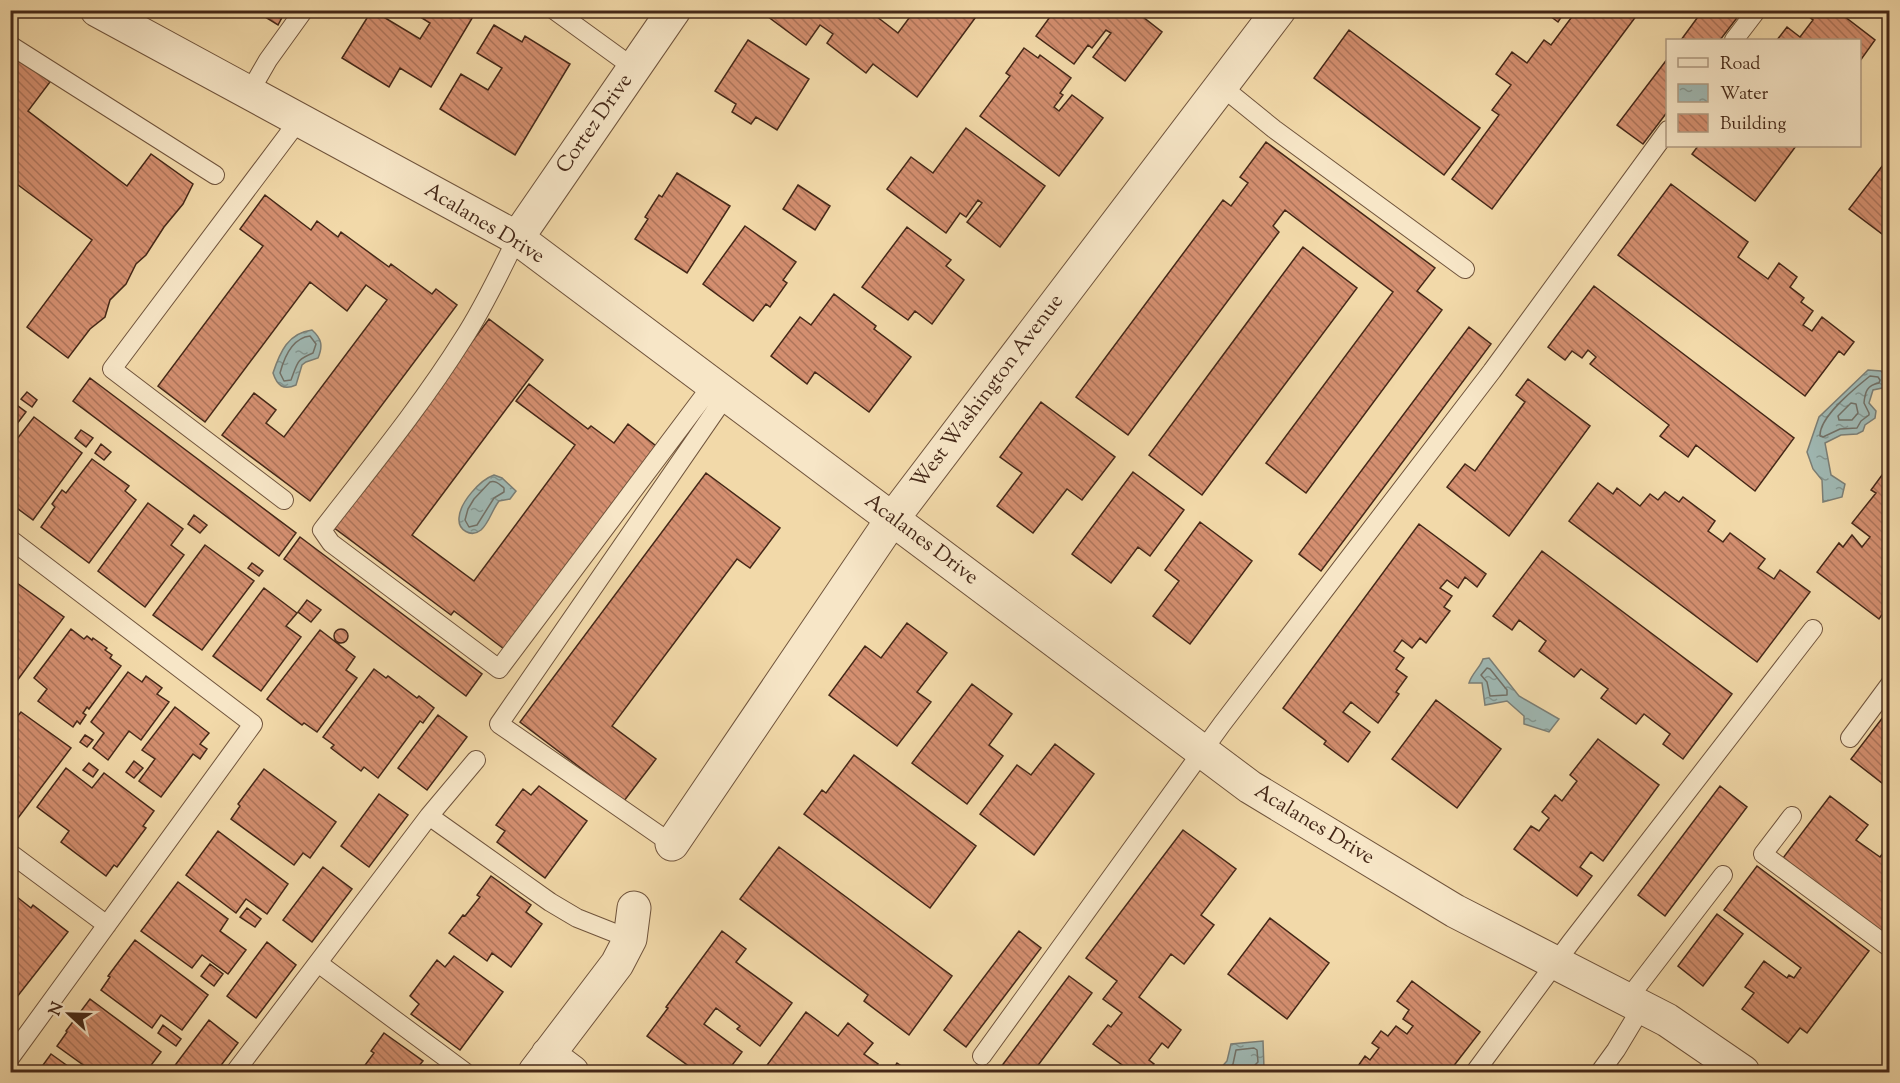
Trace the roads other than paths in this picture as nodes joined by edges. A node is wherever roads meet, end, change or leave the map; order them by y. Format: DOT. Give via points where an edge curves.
graph roads {
  1 [pos="97,10"];
  2 [pos="304,10"];
  3 [pos="554,10"];
  4 [pos="674,10"];
  5 [pos="1279,10"];
  6 [pos="1757,10"];
  7 [pos="1735,39"];
  8 [pos="10,45"];
  9 [pos="634,68"];
  10 [pos="1221,86"];
  11 [pos="249,93"];
  12 [pos="300,120"];
  13 [pos="1666,133"];
  14 [pos="215,175"];
  15 [pos="517,238"];
  16 [pos="1465,269"];
  17 [pos="720,389"];
  18 [pos="284,500"];
  19 [pos="893,518"];
  20 [pos="10,539"];
  21 [pos="1814,629"];
  22 [pos="1890,684"];
  23 [pos="1850,738"];
  24 [pos="1203,751"];
  25 [pos="476,760"];
  26 [pos="429,816"];
  27 [pos="1792,816"];
  28 [pos="672,844"];
  29 [pos="10,853"];
  30 [pos="1723,875"];
  31 [pos="632,924"];
  32 [pos="107,925"];
  33 [pos="1890,948"];
  34 [pos="318,963"];
  35 [pos="1555,963"];
  36 [pos="1635,1003"];
  37 [pos="982,1056"];
  38 [pos="10,1058"];
  39 [pos="552,1066"];
  40 [pos="235,1072"];
  41 [pos="465,1072"];
  42 [pos="1475,1072"];
  43 [pos="1600,1072"];
  44 [pos="1743,1072"];
  1 -- 11 [label="street, Acalanes Drive"];
  2 -- 11 [label="lane"];
  3 -- 9 [label="lane"];
  4 -- 9 [label="street, Cortez Drive"];
  5 -- 10 [label="street, West Washington Avenue"];
  6 -- 7 [label="lane"];
  8 -- 14 [label="lane"];
  9 -- 15 [label="street, Cortez Drive"];
  10 -- 16 [label="lane"];
  10 -- 19 [label="street, West Washington Avenue"];
  11 -- 12 [label="street, Acalanes Drive"];
  12 -- 15 [label="street, Acalanes Drive"];
  12 -- 18 [label="lane" via="112,369"];
  13 -- 24 [label="lane" via="1492,371"];
  15 -- 17 [label="street, Acalanes Drive"];
  15 -- 17 [label="lane" via="466,334 322,530 331,543 499,669 651,468"];
  17 -- 19 [label="street, Acalanes Drive"];
  17 -- 28 [label="lane" via="499,724"];
  19 -- 24 [label="street, Acalanes Drive"];
  19 -- 28 [label="street, West Washington Avenue"];
  20 -- 32 [label="lane" via="253,724"];
  21 -- 35 [label="lane"];
  22 -- 23 [label="lane"];
  24 -- 35 [label="street, Acalanes Drive" via="1250,788 1455,911"];
  24 -- 37 [label="lane"];
  25 -- 26 [label="lane"];
  26 -- 31 [label="lane" via="577,918"];
  26 -- 34 [label="lane"];
  27 -- 33 [label="lane" via="1763,854"];
  29 -- 32 [label="lane"];
  30 -- 36 [label="lane"];
  31 -- 39 [label="street" via="618,963"];
  32 -- 38 [label="lane"];
  34 -- 40 [label="lane"];
  34 -- 41 [label="lane"];
  35 -- 36 [label="street, Acalanes Drive"];
  35 -- 42 [label="lane"];
  36 -- 43 [label="lane" via="1616,1050"];
  36 -- 44 [label="street, Acalanes Drive"];
}
